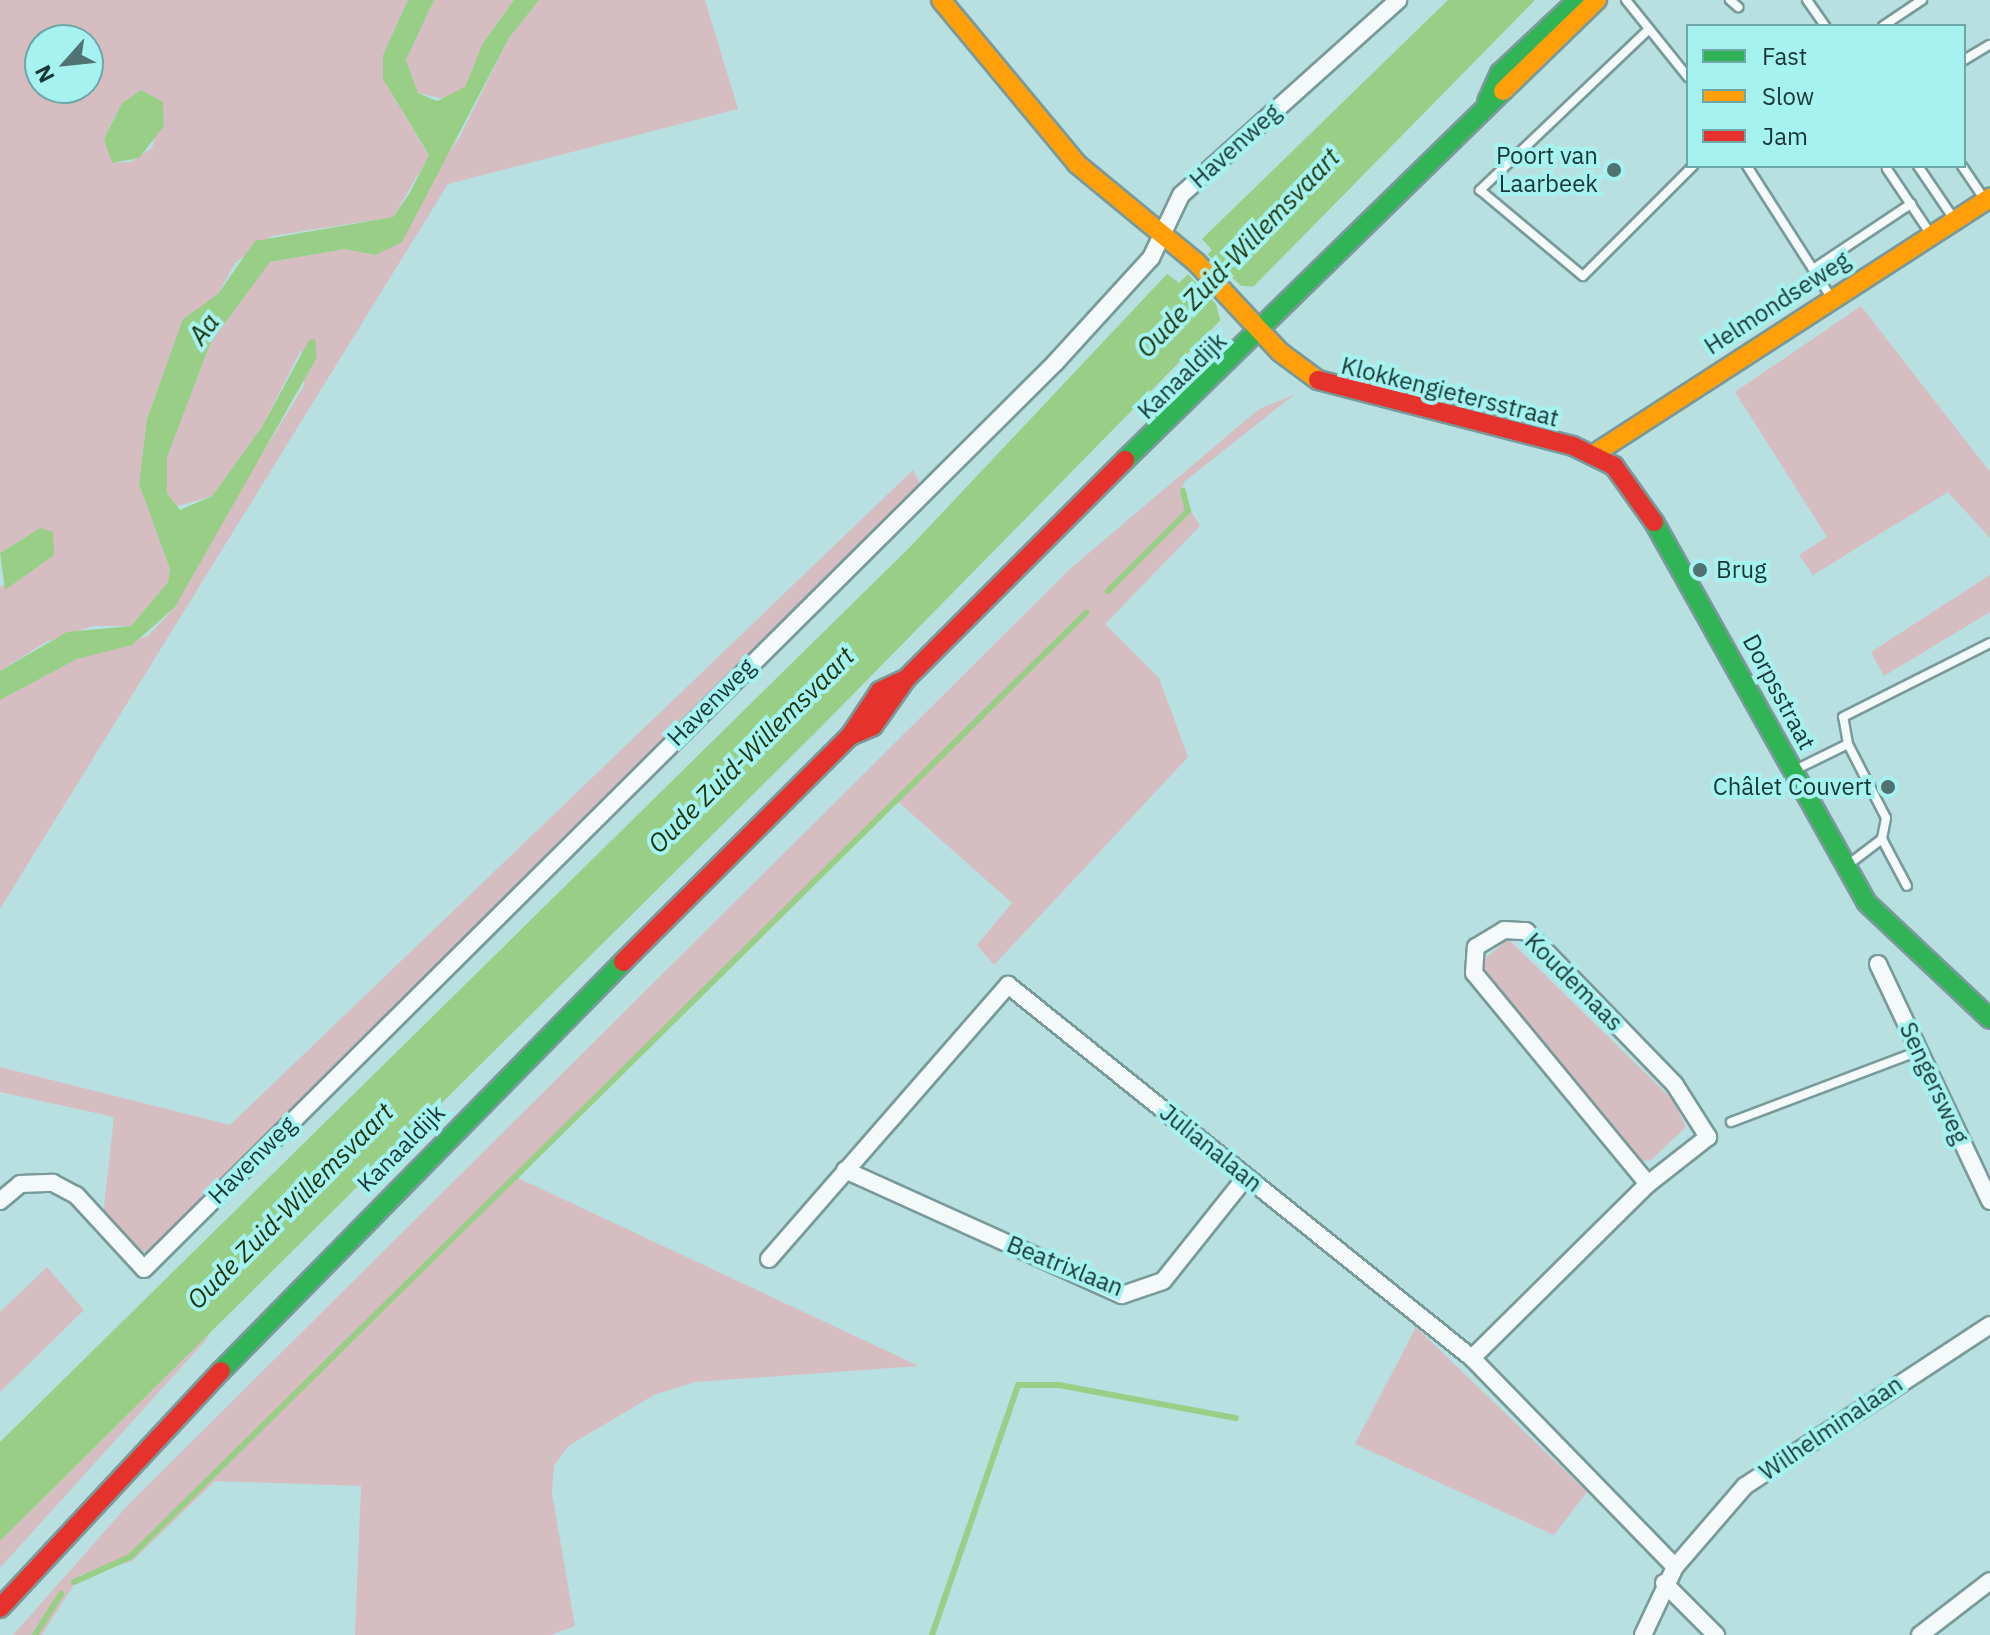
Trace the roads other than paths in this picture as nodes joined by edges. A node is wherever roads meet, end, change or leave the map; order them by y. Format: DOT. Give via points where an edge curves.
graph roads {
  1 [pos="941,0"];
  2 [pos="1398,0"];
  3 [pos="1578,0"];
  4 [pos="1597,0"];
  5 [pos="1626,0"];
  6 [pos="1730,0"];
  7 [pos="1807,0"];
  8 [pos="1922,0"];
  9 [pos="1738,7"];
  10 [pos="1824,24"];
  11 [pos="1886,24"];
  12 [pos="1647,31"];
  13 [pos="1989,45"];
  14 [pos="1966,59"];
  15 [pos="1686,75"];
  16 [pos="1487,102"];
  17 [pos="1691,168"];
  18 [pos="1748,168"];
  19 [pos="1919,168"];
  20 [pos="1964,168"];
  21 [pos="1887,169"];
  22 [pos="1988,199"];
  23 [pos="1911,204"];
  24 [pos="1954,220"];
  25 [pos="1162,234"];
  26 [pos="1931,234"];
  27 [pos="1813,269"];
  28 [pos="1830,296"];
  29 [pos="1262,332"];
  30 [pos="1594,454"];
  31 [pos="1990,643"];
  32 [pos="1848,744"];
  33 [pos="1793,771"];
  34 [pos="1882,839"];
  35 [pos="1844,868"];
  36 [pos="1907,886"];
  37 [pos="1878,964"];
  38 [pos="1990,1019"];
  39 [pos="1919,1051"];
  40 [pos="1731,1122"];
  41 [pos="845,1170"];
  42 [pos="1246,1177"];
  43 [pos="1648,1184"];
  44 [pos="0,1201"];
  45 [pos="1990,1201"];
  46 [pos="769,1259"];
  47 [pos="1990,1325"];
  48 [pos="1472,1358"];
  49 [pos="1675,1567"];
  50 [pos="1990,1581"];
  51 [pos="1664,1583"];
  52 [pos="0,1608"];
  53 [pos="1643,1635"];
  54 [pos="1716,1635"];
  55 [pos="1920,1635"];
  1 -- 25 [label="main road, Klokkengietersstraat" via="1077,164"];
  2 -- 25 [label="street, Havenweg" via="1181,195"];
  3 -- 16 [label="main road, Kanaaldijk" via="1500,73"];
  4 -- 16 [label="main road, Kanaaldijk" via="1512,87"];
  5 -- 12 [label="lane"];
  6 -- 9 [label="lane"];
  7 -- 10 [label="lane"];
  8 -- 11 [label="lane"];
  12 -- 15 [label="lane"];
  12 -- 17 [label="lane" via="1480,190 1583,276"];
  13 -- 14 [label="lane"];
  16 -- 29 [label="main road, Kanaaldijk"];
  18 -- 27 [label="lane"];
  19 -- 24 [label="lane"];
  20 -- 22 [label="lane"];
  21 -- 23 [label="lane"];
  22 -- 24 [label="main road, Helmondseweg"];
  23 -- 26 [label="lane"];
  23 -- 27 [label="lane"];
  24 -- 26 [label="main road, Helmondseweg"];
  25 -- 29 [label="main road, Klokkengietersstraat"];
  25 -- 44 [label="street, Havenweg" via="1151,258 1055,363 144,1269 76,1195 53,1183 20,1184"];
  26 -- 28 [label="main road, Helmondseweg"];
  27 -- 28 [label="lane"];
  28 -- 30 [label="main road, Helmondseweg"];
  29 -- 30 [label="main road, Klokkengietersstraat" via="1325,386"];
  29 -- 52 [label="main road, Kanaaldijk" via="906,679 880,691 850,736 331,1252"];
  30 -- 33 [label="main road, Dorpsstraat" via="1623,476 1660,527"];
  31 -- 32 [label="lane" via="1843,717"];
  32 -- 33 [label="lane"];
  32 -- 34 [label="lane" via="1886,818"];
  33 -- 35 [label="main road, Dorpsstraat"];
  34 -- 35 [label="lane"];
  34 -- 36 [label="lane"];
  35 -- 38 [label="main road, Dorpsstraat" via="1885,923"];
  37 -- 39 [label="street, Sengersweg"];
  39 -- 40 [label="lane"];
  39 -- 45 [label="street, Sengersweg"];
  41 -- 42 [label="street, Beatrixlaan" via="1122,1295 1163,1281"];
  41 -- 42 [label="street, Julianalaan" via="1008,985"];
  41 -- 46 [label="street, Julianalaan"];
  42 -- 48 [label="street, Julianalaan"];
  43 -- 43 [label="street, Koudemaas" via="1474,973 1476,947 1504,930 1526,931 1675,1085 1708,1137"];
  43 -- 48 [label="street, Koudemaas"];
  47 -- 49 [label="street, Wilhelminalaan" via="1770,1466"];
  48 -- 49 [label="street, Julianalaan"];
  49 -- 51 [label="street, Wilhelminalaan"];
  50 -- 55 [label="street"];
  51 -- 53 [label="street, Wilhelminalaan"];
  51 -- 54 [label="street"];
}
